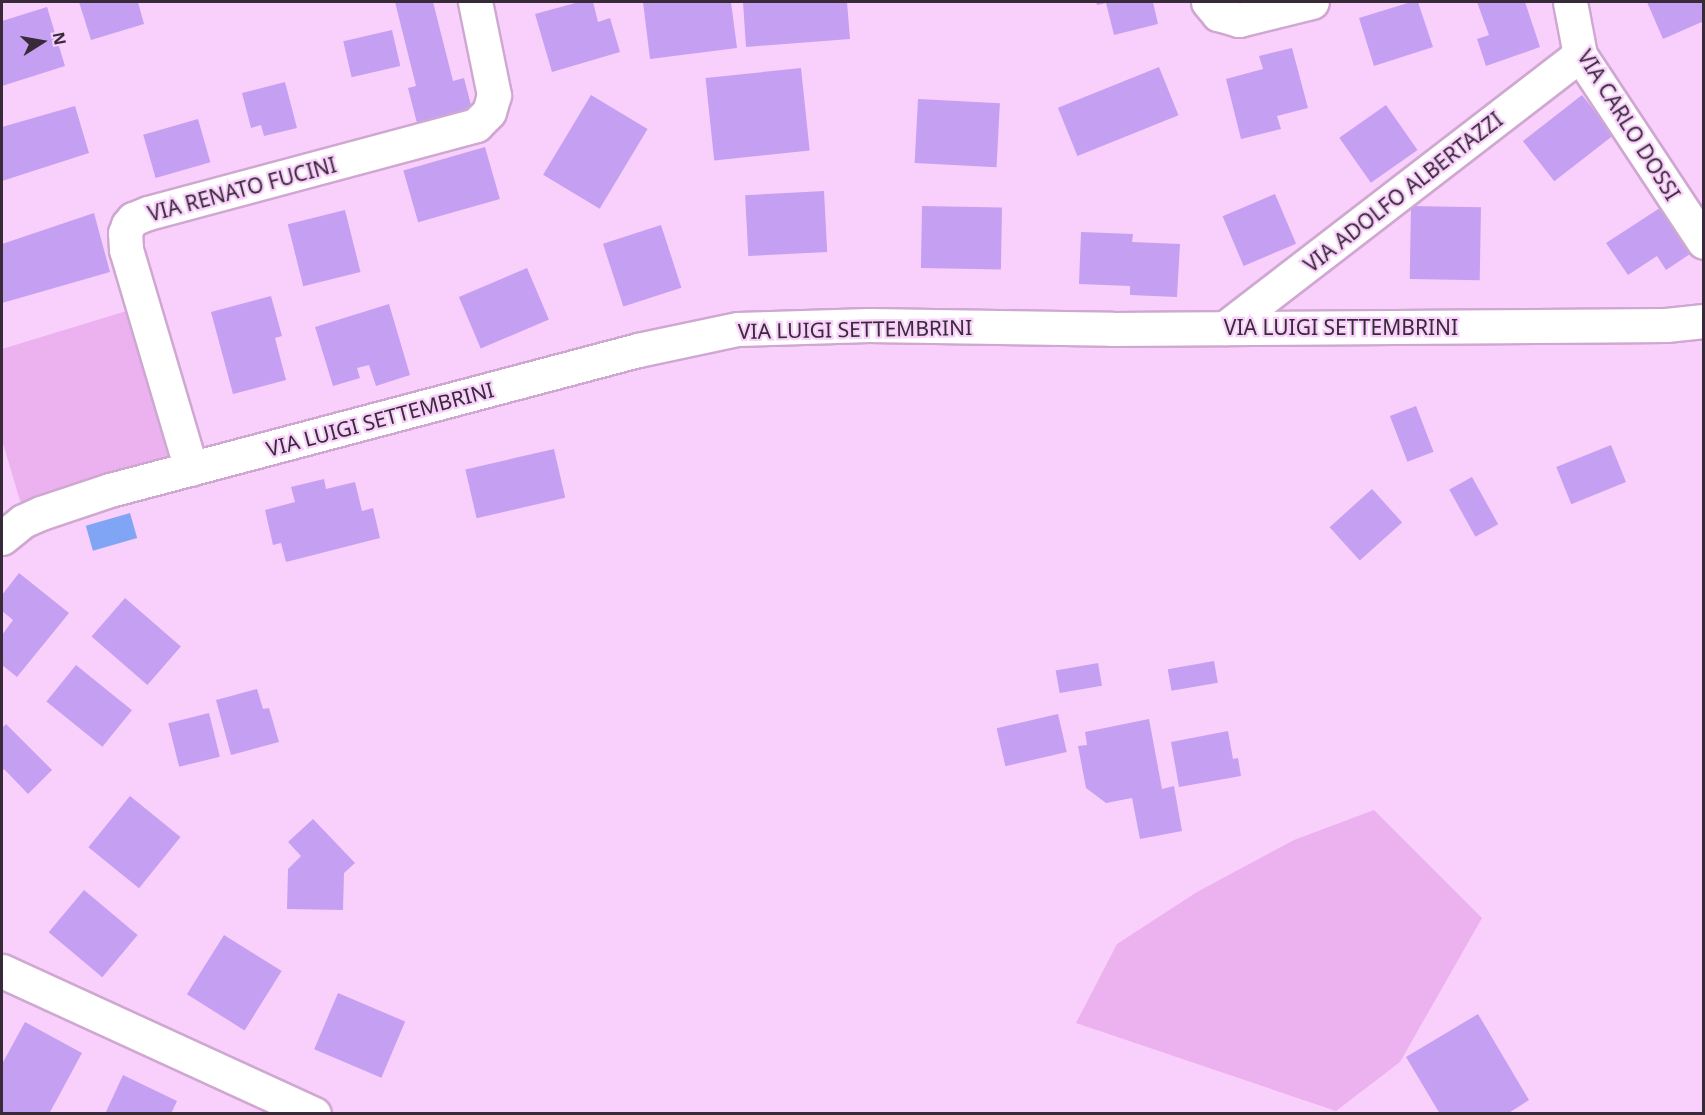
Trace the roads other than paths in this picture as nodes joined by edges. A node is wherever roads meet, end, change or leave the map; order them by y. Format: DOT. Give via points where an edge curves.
graph roads {
  1 [pos="475,2"];
  2 [pos="1208,2"];
  3 [pos="1312,2"];
  4 [pos="1570,2"];
  5 [pos="1580,55"];
  6 [pos="1704,242"];
  7 [pos="1704,321"];
  8 [pos="1225,328"];
  9 [pos="191,469"];
  10 [pos="2,538"];
  11 [pos="2,971"];
  12 [pos="314,1113"];
  1 -- 9 [label="street, VIA RENATO FUCINI" via="494,95 489,112 476,125 148,213 128,225 126,250"];
  2 -- 3 [label="street" via="1218,14 1239,20"];
  4 -- 5 [label="street, VIA CARLO DOSSI"];
  5 -- 6 [label="street, VIA CARLO DOSSI"];
  5 -- 8 [label="street, VIA ADOLFO ALBERTAZZI"];
  7 -- 8 [label="street, VIA LUIGI SETTEMBRINI" via="1666,325"];
  8 -- 9 [label="street, VIA LUIGI SETTEMBRINI" via="868,325 738,329 638,350"];
  9 -- 10 [label="street, VIA LUIGI SETTEMBRINI" via="58,507 23,521"];
  11 -- 12 [label="street"];
}
